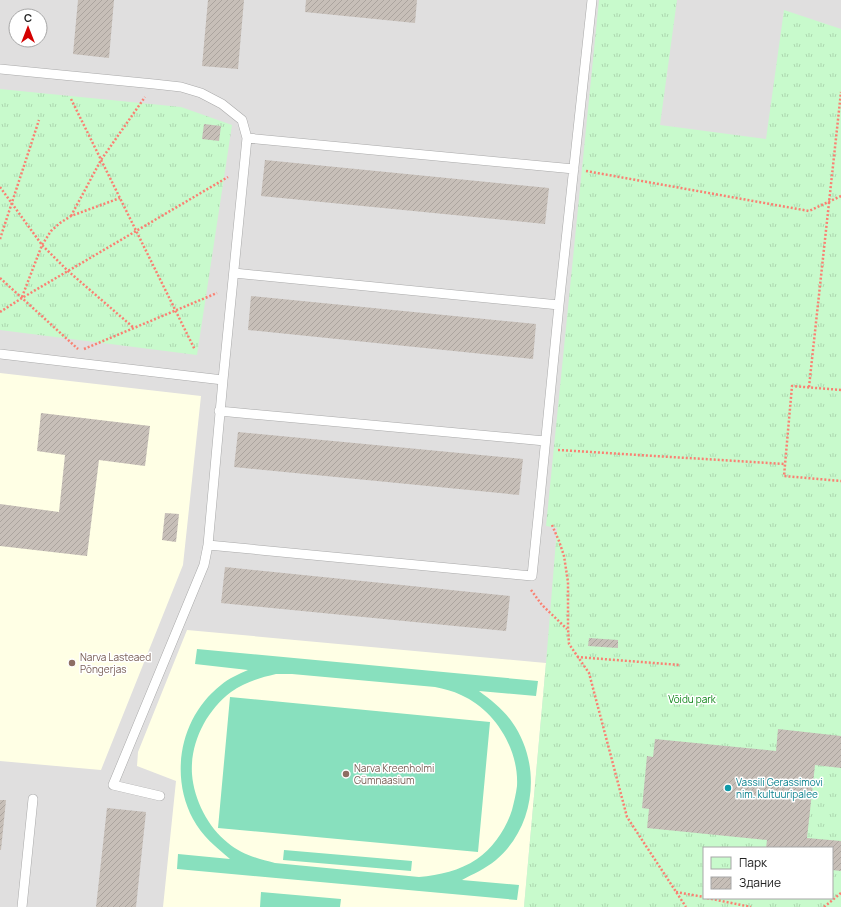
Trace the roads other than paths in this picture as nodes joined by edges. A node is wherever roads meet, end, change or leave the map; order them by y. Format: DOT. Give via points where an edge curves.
graph roads {
  1 [pos="592,0"];
  2 [pos="0,69"];
  3 [pos="247,138"];
  4 [pos="574,169"];
  5 [pos="234,273"];
  6 [pos="559,305"];
  7 [pos="0,354"];
  8 [pos="222,380"];
  9 [pos="219,411"];
  10 [pos="545,445"];
  11 [pos="208,545"];
  12 [pos="160,796"];
  13 [pos="33,799"];
  14 [pos="22,907"];
  1 -- 4 [label="lane"];
  2 -- 3 [label="lane" via="154,84 201,93 222,104 242,120"];
  3 -- 4 [label="lane"];
  3 -- 5 [label="lane"];
  4 -- 6 [label="lane"];
  5 -- 6 [label="lane"];
  5 -- 8 [label="lane"];
  6 -- 10 [label="lane"];
  7 -- 8 [label="lane"];
  8 -- 9 [label="lane"];
  9 -- 10 [label="lane"];
  9 -- 11 [label="lane"];
  10 -- 11 [label="lane" via="532,576"];
  11 -- 12 [label="lane" via="204,565 113,785"];
  13 -- 14 [label="lane"];
}
